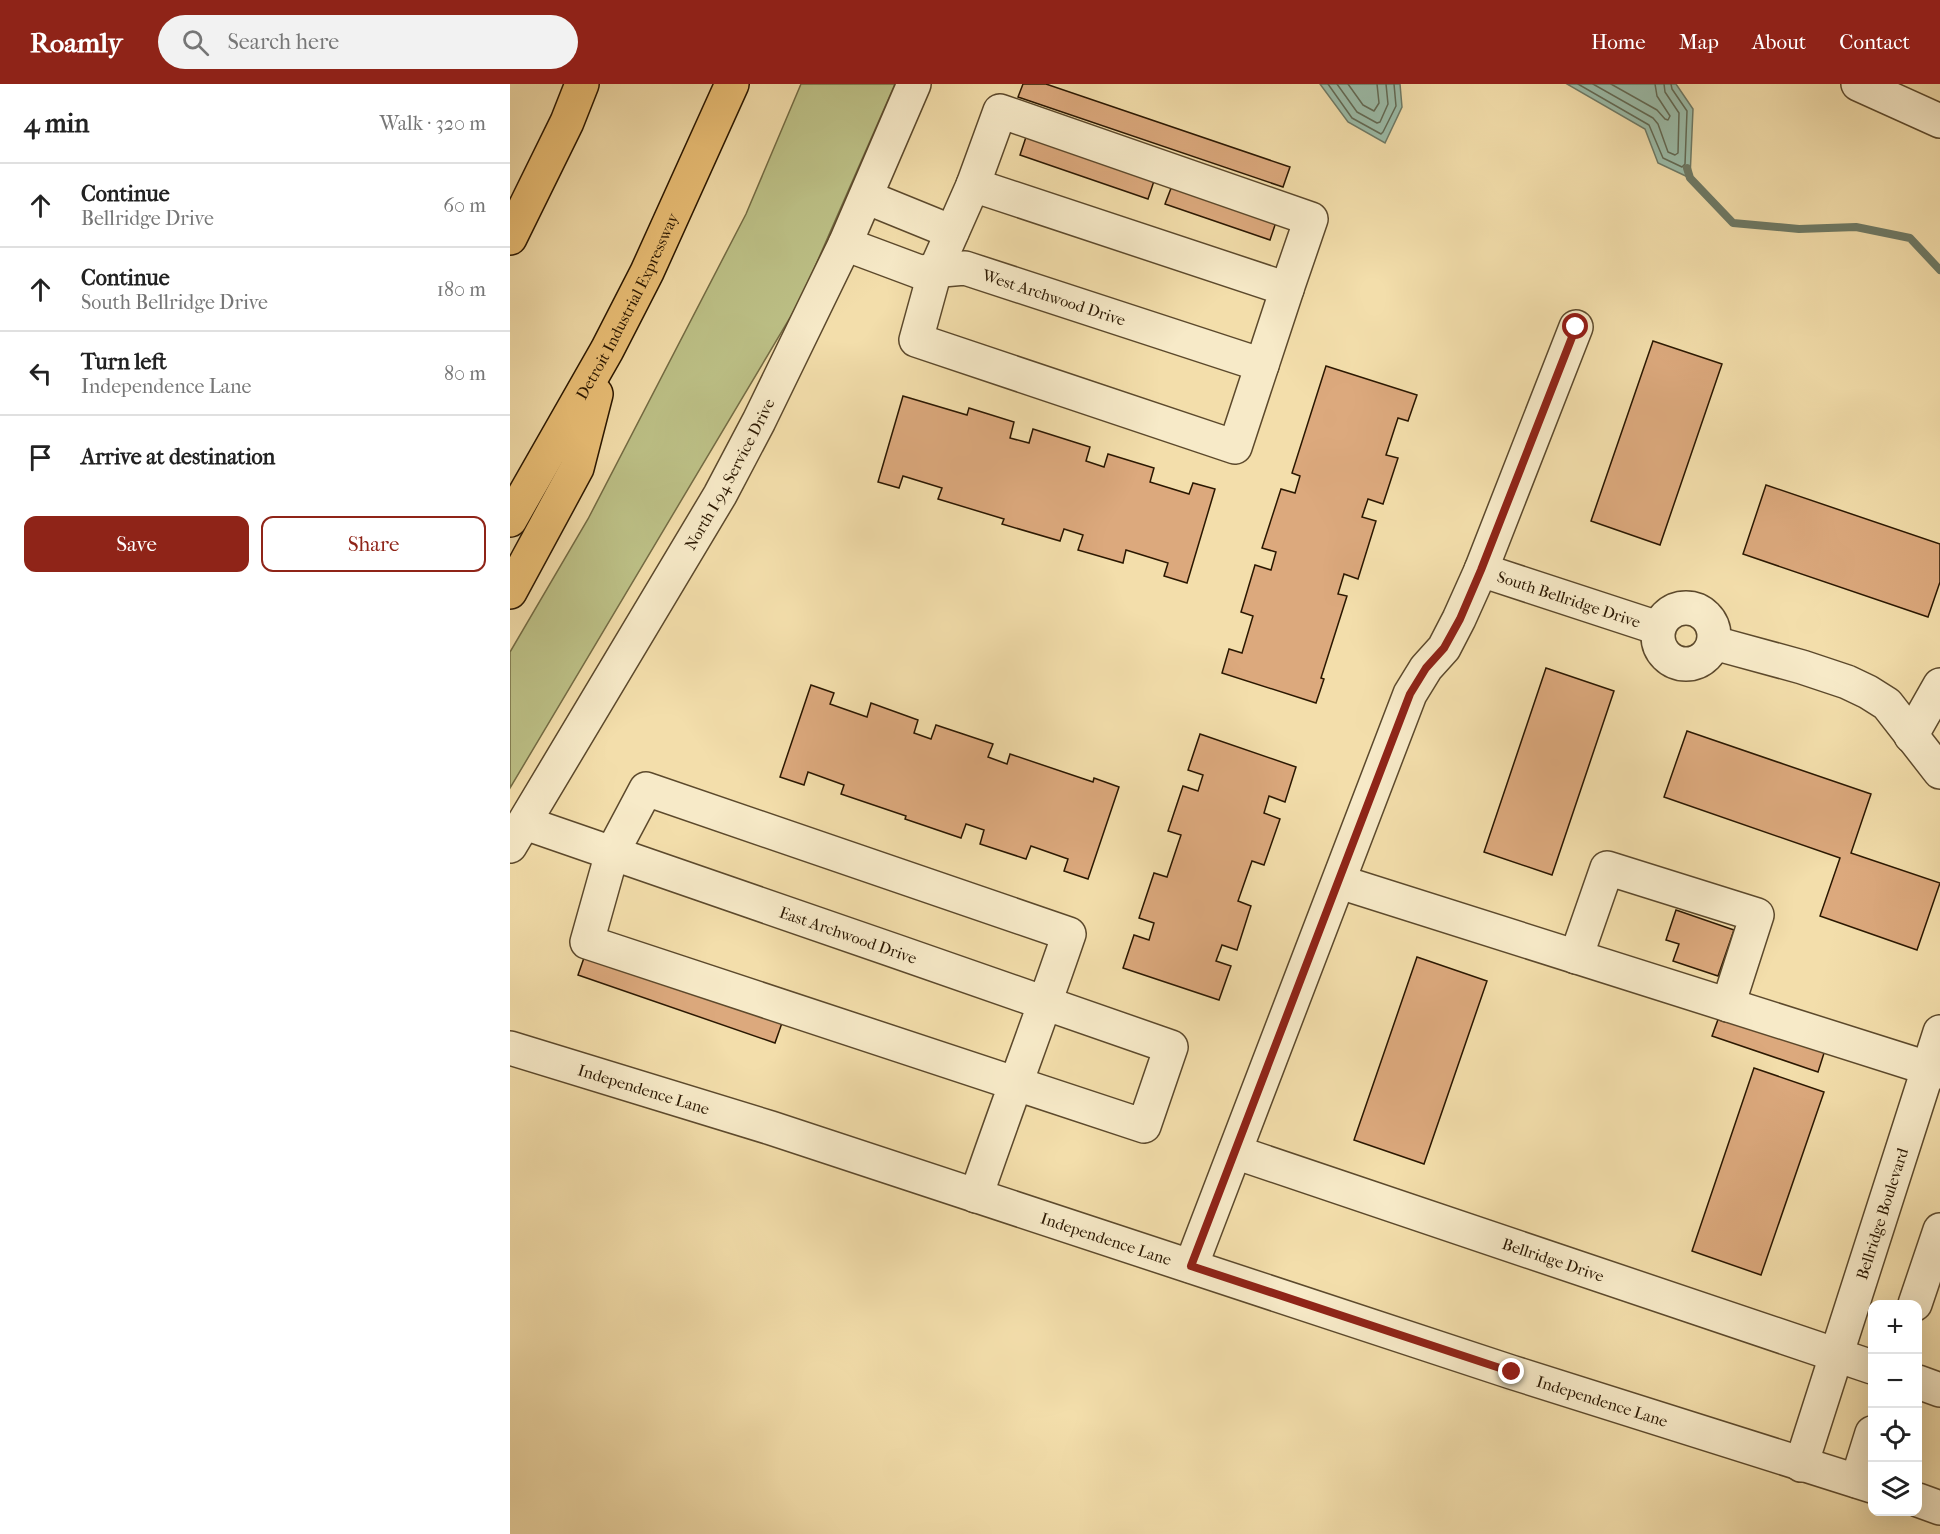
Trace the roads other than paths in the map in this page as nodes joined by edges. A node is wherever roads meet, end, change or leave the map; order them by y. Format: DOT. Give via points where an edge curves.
graph roads {
  1 [pos="582,84"];
  2 [pos="732,84"];
  3 [pos="914,84"];
  4 [pos="1858,84"];
  5 [pos="1940,121"];
  6 [pos="973,185"];
  7 [pos="866,196"];
  8 [pos="952,232"];
  9 [pos="510,238"];
  10 [pos="845,244"];
  11 [pos="935,271"];
  12 [pos="1287,289"];
  13 [pos="1576,327"];
  14 [pos="607,350"];
  15 [pos="1262,365"];
  16 [pos="510,520"];
  17 [pos="1481,570"];
  18 [pos="510,592"];
  19 [pos="1940,685"];
  20 [pos="1911,736"];
  21 [pos="1940,772"];
  22 [pos="517,834"];
  23 [pos="612,853"];
  24 [pos="1340,882"];
  25 [pos="1576,957"];
  26 [pos="1045,1003"];
  27 [pos="1728,1005"];
  28 [pos="1940,1032"];
  29 [pos="510,1048"];
  30 [pos="1934,1070"];
  31 [pos="1015,1084"];
  32 [pos="1235,1152"];
  33 [pos="976,1196"];
  34 [pos="1940,1230"];
  35 [pos="1191,1266"];
  36 [pos="1917,1300"];
  37 [pos="1835,1355"];
  38 [pos="1868,1366"];
  39 [pos="1922,1384"];
  40 [pos="1940,1390"];
  41 [pos="1868,1462"];
  42 [pos="1800,1465"];
  43 [pos="1865,1484"];
  44 [pos="1922,1502"];
  45 [pos="1940,1508"];
  1 -- 9 [label="highway"];
  2 -- 14 [label="highway, Detroit Industrial Expressway"];
  3 -- 7 [label="street, North I-94 Service Drive"];
  4 -- 5 [label="street"];
  6 -- 8 [label="street"];
  6 -- 12 [label="street"];
  6 -- 12 [label="street" via="1000,111 1311,219"];
  7 -- 8 [label="street"];
  7 -- 10 [label="street, North I-94 Service Drive"];
  8 -- 11 [label="street"];
  10 -- 11 [label="street, West Archwood Drive" via="920,272"];
  10 -- 22 [label="street, North I-94 Service Drive" via="720,495"];
  11 -- 15 [label="street, West Archwood Drive" via="965,268"];
  11 -- 15 [label="street" via="916,340 1235,447"];
  12 -- 15 [label="street"];
  13 -- 17 [label="street"];
  14 -- 16 [label="highway, Detroit Industrial Expressway"];
  14 -- 18 [label="highway" via="576,468"];
  17 -- 20 [label="street, South Bellridge Drive" via="1658,628 1661,650 1678,663 1700,661 1714,644 1847,682 1887,704"];
  17 -- 24 [label="street, South Bellridge Drive" via="1444,648 1410,694"];
  19 -- 20 [label="street"];
  20 -- 21 [label="street"];
  22 -- 23 [label="street, East Archwood Drive"];
  23 -- 26 [label="street, East Archwood Drive"];
  23 -- 26 [label="street" via="646,789 1058,930 1069,934"];
  23 -- 31 [label="street" via="587,942"];
  24 -- 25 [label="street"];
  24 -- 32 [label="street, South Bellridge Drive"];
  25 -- 27 [label="street"];
  25 -- 27 [label="street" via="1607,868 1757,915"];
  26 -- 31 [label="street"];
  26 -- 31 [label="street, East Archwood Drive" via="1171,1047 1144,1126"];
  27 -- 30 [label="street"];
  28 -- 30 [label="street, Bellridge Boulevard"];
  29 -- 33 [label="street, Independence Lane"];
  30 -- 37 [label="street, Bellridge Boulevard"];
  31 -- 33 [label="street"];
  32 -- 35 [label="street, South Bellridge Drive"];
  32 -- 37 [label="street, Bellridge Drive"];
  33 -- 35 [label="street, Independence Lane"];
  34 -- 36 [label="street"];
  35 -- 42 [label="street, Independence Lane"];
  37 -- 38 [label="street, Bellridge Drive"];
  37 -- 42 [label="street, Bellridge Boulevard"];
  39 -- 40 [label="street"];
  41 -- 43 [label="street"];
  42 -- 43 [label="street, Independence Lane"];
  44 -- 45 [label="street"];
}
